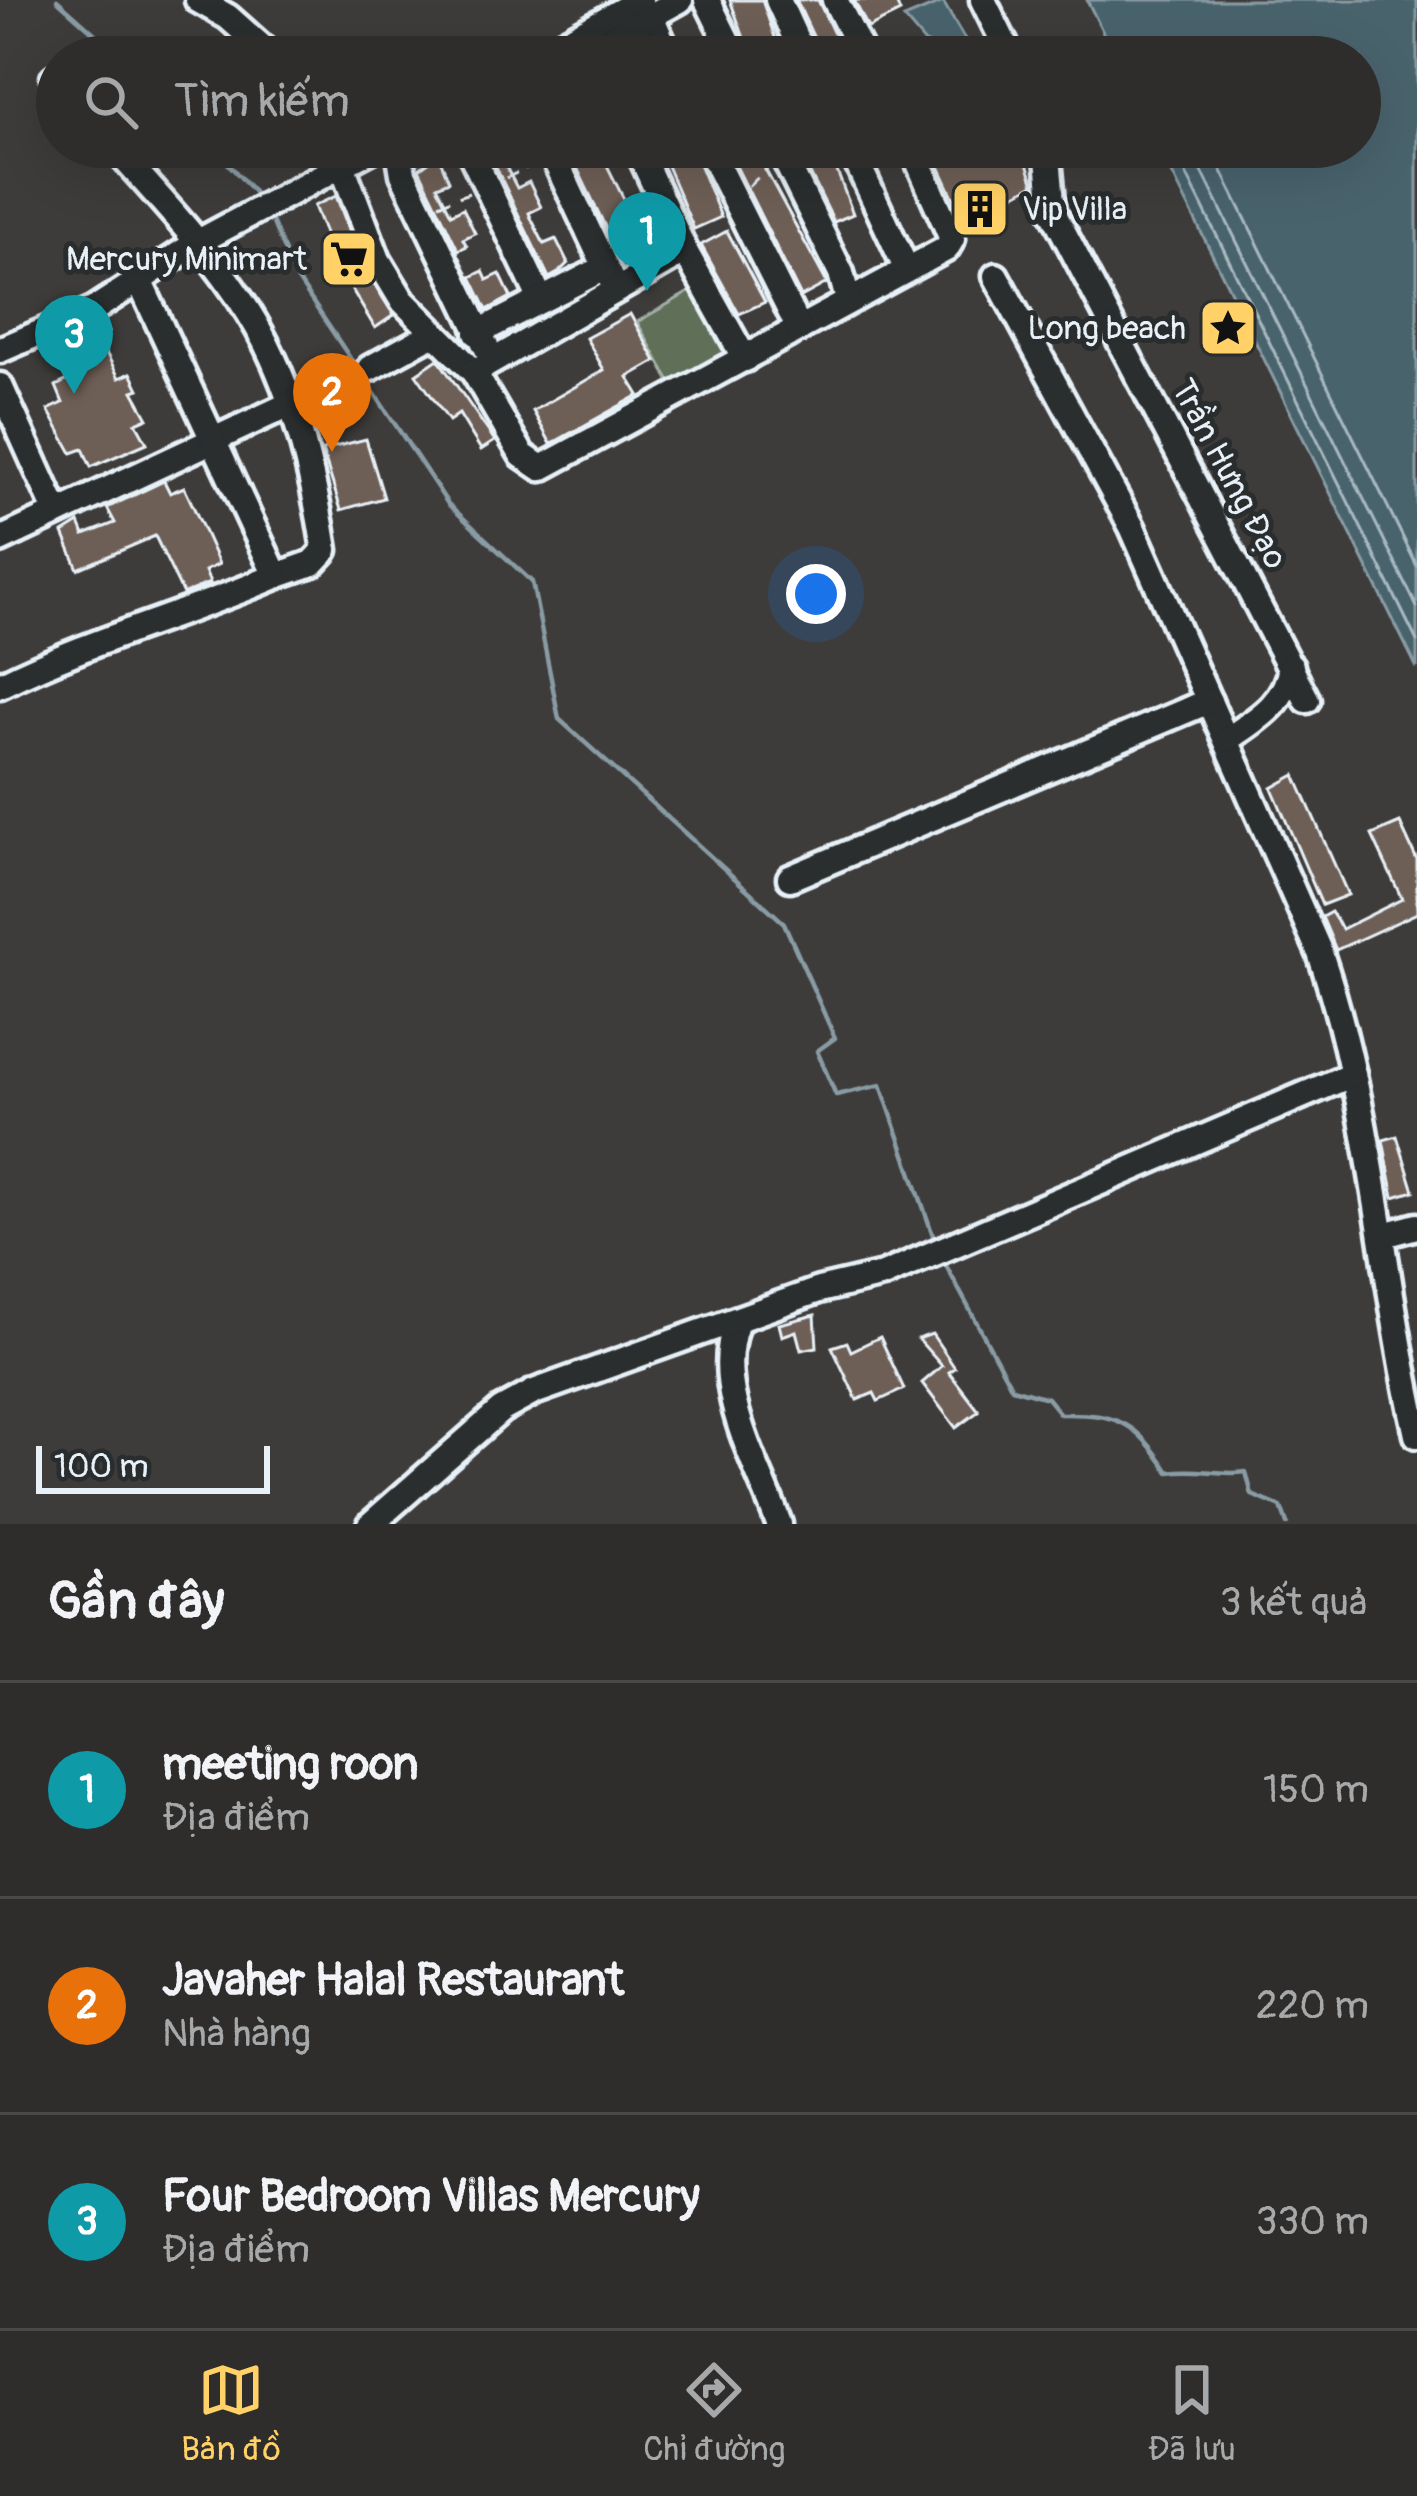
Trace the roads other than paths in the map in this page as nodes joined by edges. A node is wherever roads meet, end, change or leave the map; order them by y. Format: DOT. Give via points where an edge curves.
graph roads {
  1 [pos="198,0"];
  2 [pos="680,0"];
  3 [pos="707,0"];
  4 [pos="778,0"];
  5 [pos="836,0"];
  6 [pos="983,0"];
  7 [pos="645,8"];
  8 [pos="249,36"];
  9 [pos="584,36"];
  10 [pos="612,36"];
  11 [pos="658,36"];
  12 [pos="725,36"];
  13 [pos="794,36"];
  14 [pos="854,36"];
  15 [pos="1001,36"];
  16 [pos="133,168"];
  17 [pos="324,168"];
  18 [pos="344,168"];
  19 [pos="402,168"];
  20 [pos="478,168"];
  21 [pos="559,168"];
  22 [pos="647,168"];
  23 [pos="719,168"];
  24 [pos="789,168"];
  25 [pos="860,168"];
  26 [pos="921,168"];
  27 [pos="1049,168"];
  28 [pos="198,242"];
  29 [pos="685,251"];
  30 [pos="906,268"];
  31 [pos="996,276"];
  32 [pos="138,278"];
  33 [pos="609,278"];
  34 [pos="541,300"];
  35 [pos="848,300"];
  36 [pos="799,328"];
  37 [pos="434,333"];
  38 [pos="477,333"];
  39 [pos="0,334"];
  40 [pos="0,350"];
  41 [pos="745,359"];
  42 [pos="483,365"];
  43 [pos="0,386"];
  44 [pos="289,405"];
  45 [pos="215,441"];
  46 [pos="57,513"];
  47 [pos="0,540"];
  48 [pos="276,576"];
  49 [pos="1291,666"];
  50 [pos="0,685"];
  51 [pos="1307,700"];
  52 [pos="1209,701"];
  53 [pos="1227,740"];
  54 [pos="790,878"];
  55 [pos="1352,1074"];
  56 [pos="1417,1226"];
  57 [pos="1384,1234"];
  58 [pos="745,1320"];
  59 [pos="1417,1435"];
  60 [pos="371,1524"];
  61 [pos="779,1524"];
  1 -- 8 [label="street"];
  2 -- 7 [label="street"];
  3 -- 12 [label="street"];
  4 -- 13 [label="street"];
  5 -- 14 [label="street"];
  6 -- 15 [label="street"];
  7 -- 9 [label="street"];
  7 -- 10 [label="street"];
  7 -- 11 [label="street"];
  16 -- 28 [label="street"];
  17 -- 28 [label="street"];
  18 -- 37 [label="street" via="378,260"];
  19 -- 38 [label="street"];
  20 -- 34 [label="street"];
  21 -- 33 [label="street"];
  22 -- 29 [label="street"];
  23 -- 36 [label="street"];
  24 -- 35 [label="street"];
  25 -- 30 [label="street"];
  26 -- 30 [label="street" via="952,239"];
  27 -- 49 [label="street, Trần Hưng Đạo" via="1053,212"];
  28 -- 32 [label="street"];
  28 -- 44 [label="street" via="250,314"];
  29 -- 33 [label="street"];
  29 -- 41 [label="street"];
  30 -- 35 [label="street"];
  31 -- 52 [label="street" via="1132,527"];
  32 -- 39 [label="street"];
  32 -- 40 [label="street" via="93,310"];
  32 -- 45 [label="street"];
  33 -- 34 [label="street"];
  33 -- 42 [label="street"];
  34 -- 38 [label="street"];
  35 -- 36 [label="street"];
  36 -- 41 [label="street"];
  37 -- 42 [label="street"];
  37 -- 44 [label="street"];
  38 -- 42 [label="street"];
  41 -- 42 [label="street" via="541,468 522,454"];
  43 -- 46 [label="street"];
  44 -- 45 [label="street"];
  44 -- 48 [label="street" via="325,550"];
  45 -- 46 [label="street"];
  45 -- 48 [label="street"];
  46 -- 47 [label="street"];
  48 -- 50 [label="street"];
  49 -- 51 [label="street, Trần Hưng Đạo"];
  49 -- 53 [label="street" via="1266,714"];
  52 -- 53 [label="street"];
  52 -- 54 [label="street"];
  53 -- 55 [label="street" via="1319,953"];
  55 -- 57 [label="street"];
  55 -- 58 [label="street" via="883,1276 819,1290"];
  56 -- 57 [label="street"];
  57 -- 59 [label="street" via="1389,1307"];
  58 -- 60 [label="street" via="512,1402"];
  58 -- 61 [label="street" via="726,1355 731,1390"];
}
